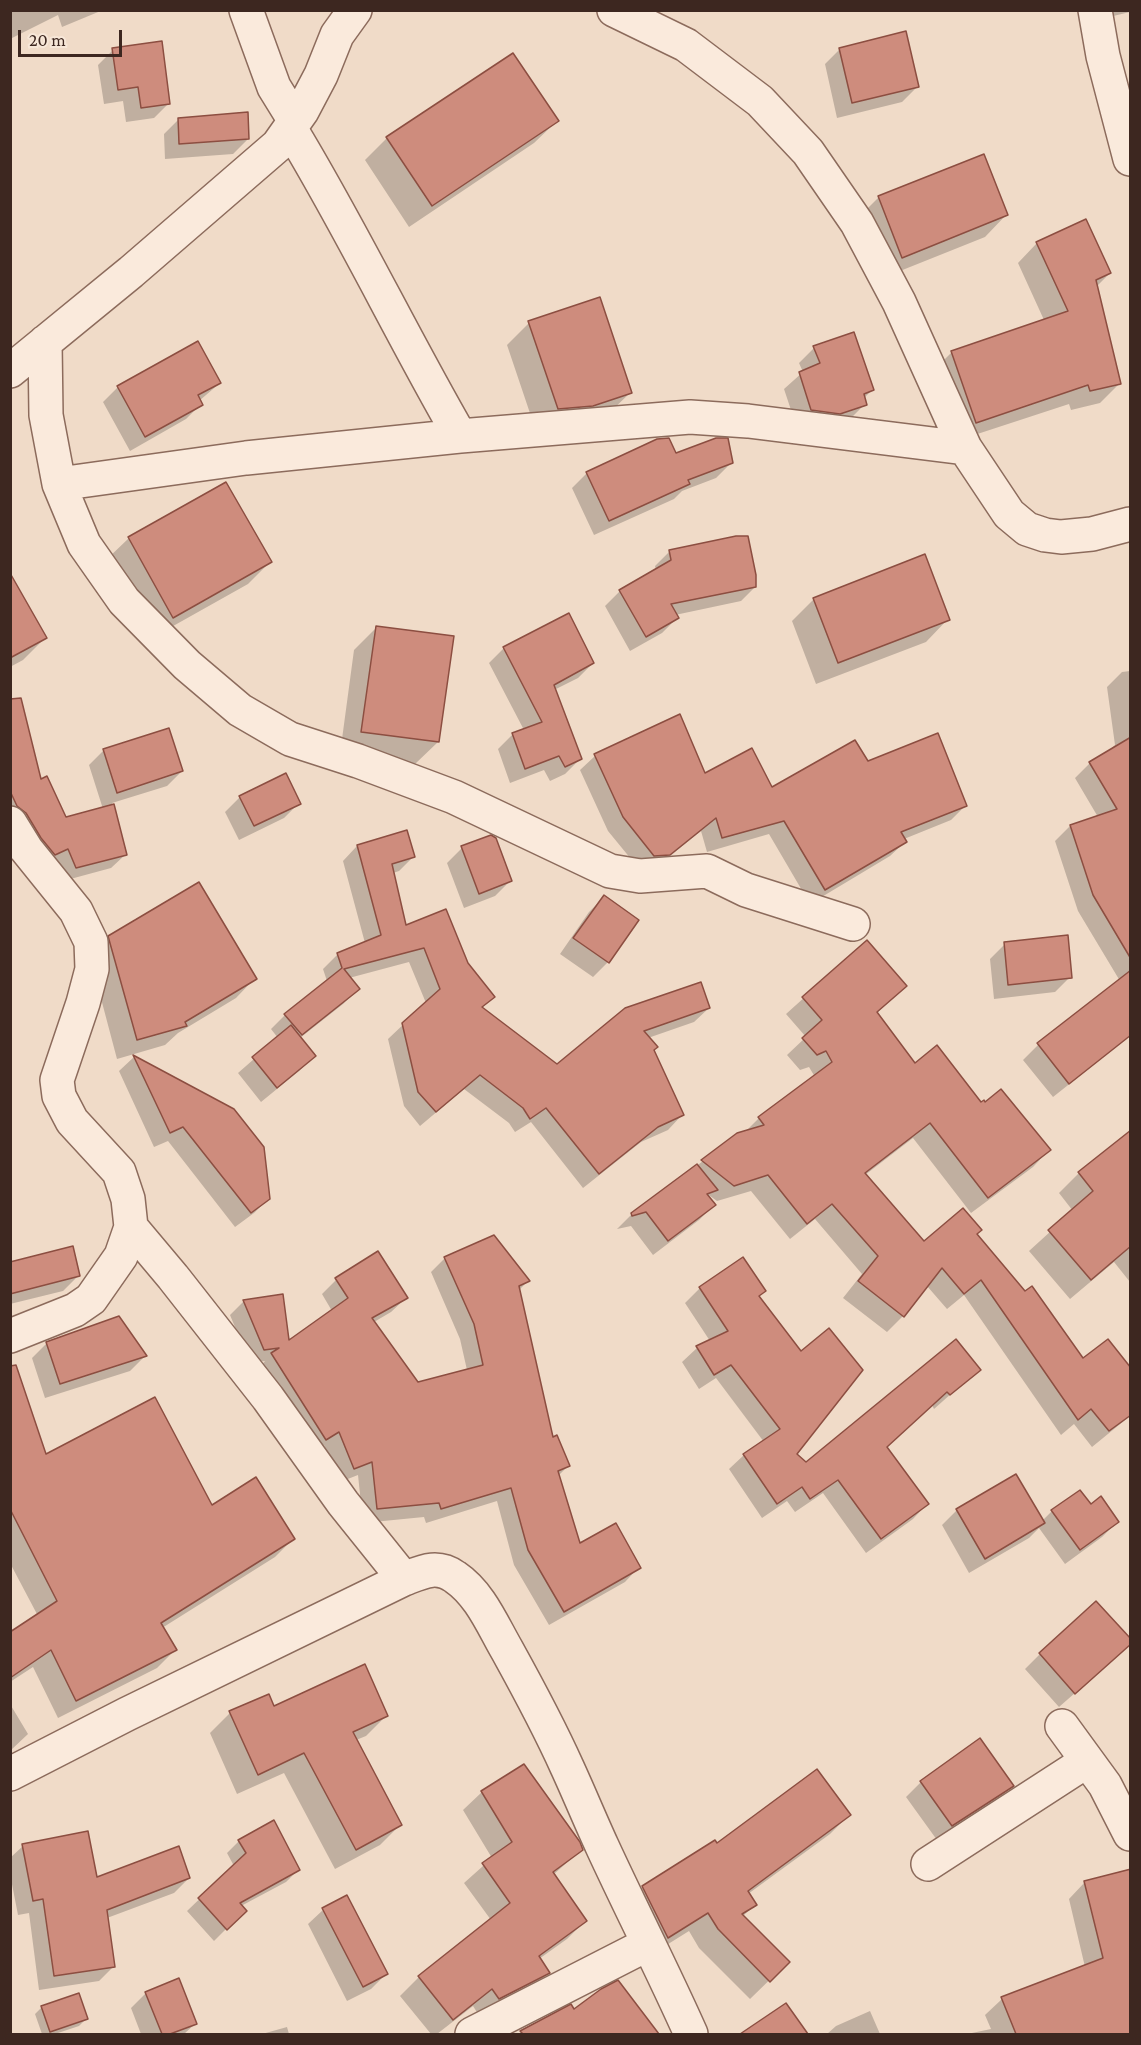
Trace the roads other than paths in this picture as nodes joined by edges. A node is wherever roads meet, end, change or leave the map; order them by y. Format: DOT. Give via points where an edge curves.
graph roads {
  1 [pos="246,10"];
  2 [pos="355,10"];
  3 [pos="614,10"];
  4 [pos="1095,10"];
  5 [pos="293,124"];
  6 [pos="1131,159"];
  7 [pos="45,342"];
  8 [pos="10,371"];
  9 [pos="460,436"];
  10 [pos="965,448"];
  11 [pos="59,484"];
  12 [pos="1131,524"];
  13 [pos="10,823"];
  14 [pos="853,924"];
  15 [pos="131,1227"];
  16 [pos="10,1336"];
  17 [pos="404,1579"];
  18 [pos="1062,1726"];
  19 [pos="1087,1761"];
  20 [pos="10,1774"];
  21 [pos="1131,1834"];
  22 [pos="928,1864"];
  23 [pos="648,1944"];
  24 [pos="472,2034"];
  25 [pos="691,2034"];
  1 -- 5 [label="street" via="274,87"];
  2 -- 5 [label="street" via="337,35 321,75"];
  3 -- 10 [label="street" via="686,45 760,101 808,152 856,223 899,302"];
  4 -- 6 [label="street" via="1103,56"];
  5 -- 7 [label="street" via="278,145"];
  5 -- 9 [label="street"];
  7 -- 8 [label="street"];
  7 -- 11 [label="street" via="46,415"];
  9 -- 10 [label="street" via="690,417"];
  9 -- 11 [label="street" via="246,458"];
  10 -- 12 [label="street" via="1009,514 1027,529 1061,537"];
  11 -- 14 [label="street" via="84,544 124,601 231,703 290,740 453,797 610,871 640,876 707,871 746,890"];
  13 -- 15 [label="street" via="76,911 91,942 92,969 57,1080 59,1096 72,1121 119,1172 128,1199"];
  15 -- 16 [label="street" via="122,1256 91,1299 75,1310"];
  15 -- 17 [label="street" via="268,1398 343,1503"];
  17 -- 20 [label="street"];
  17 -- 23 [label="street" via="424,1571 443,1570 473,1594 486,1612 566,1764"];
  18 -- 19 [label="street"];
  19 -- 21 [label="street" via="1105,1785"];
  19 -- 22 [label="street"];
  23 -- 24 [label="street"];
  23 -- 25 [label="street"];
}
